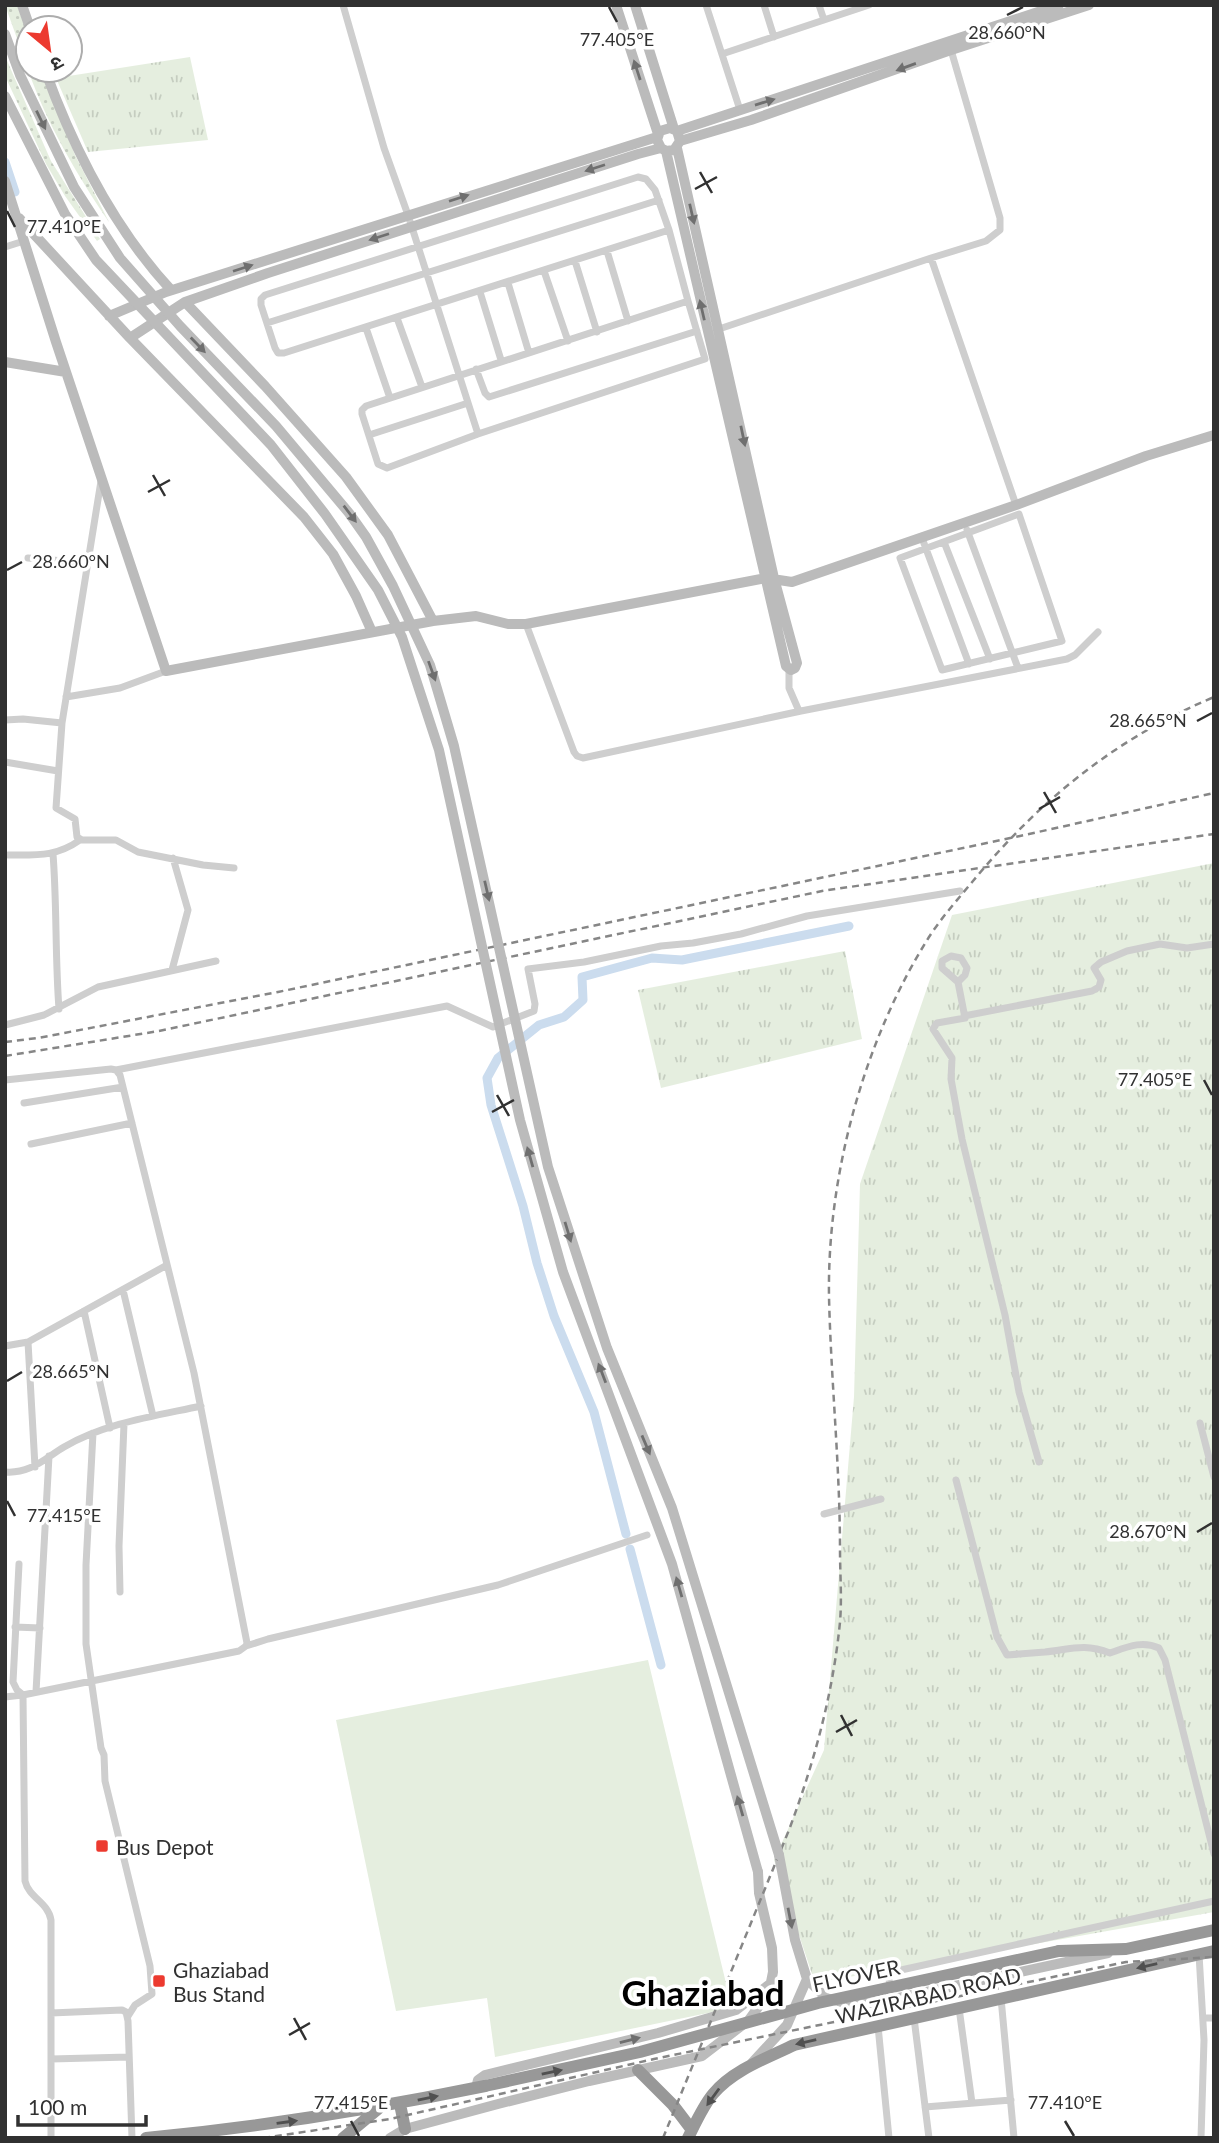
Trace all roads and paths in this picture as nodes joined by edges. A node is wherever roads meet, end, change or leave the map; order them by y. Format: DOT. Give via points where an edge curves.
graph roads {
  1 [pos="343,5"];
  2 [pos="616,5"];
  3 [pos="635,5"];
  4 [pos="706,5"];
  5 [pos="764,5"];
  6 [pos="819,5"];
  7 [pos="869,5"];
  8 [pos="1059,5"];
  9 [pos="1089,5"];
  10 [pos="1028,10"];
  11 [pos="824,20"];
  12 [pos="5,34"];
  13 [pos="774,37"];
  14 [pos="951,50"];
  15 [pos="722,54"];
  16 [pos="50,84"];
  17 [pos="5,96"];
  18 [pos="740,110"];
  19 [pos="669,140"];
  20 [pos="6,185"];
  21 [pos="659,200"];
  22 [pos="16,215"];
  23 [pos="410,220"];
  24 [pos="669,230"];
  25 [pos="24,242"];
  26 [pos="418,246"];
  27 [pos="5,247"];
  28 [pos="607,251"];
  29 [pos="930,257"];
  30 [pos="575,261"];
  31 [pos="544,271"];
  32 [pos="426,273"];
  33 [pos="508,282"];
  34 [pos="171,290"];
  35 [pos="480,292"];
  36 [pos="688,301"];
  37 [pos="185,302"];
  38 [pos="437,306"];
  39 [pos="109,316"];
  40 [pos="397,318"];
  41 [pos="628,321"];
  42 [pos="267,323"];
  43 [pos="366,328"];
  44 [pos="719,329"];
  45 [pos="697,331"];
  46 [pos="597,332"];
  47 [pos="130,338"];
  48 [pos="568,341"];
  49 [pos="529,353"];
  50 [pos="501,360"];
  51 [pos="5,362"];
  52 [pos="476,369"];
  53 [pos="66,372"];
  54 [pos="459,374"];
  55 [pos="422,387"];
  56 [pos="390,398"];
  57 [pos="468,402"];
  58 [pos="478,434"];
  59 [pos="369,435"];
  60 [pos="1214,435"];
  61 [pos="102,477"];
  62 [pos="1016,505"];
  63 [pos="966,527"];
  64 [pos="944,542"];
  65 [pos="924,543"];
  66 [pos="28,558"];
  67 [pos="88,563"];
  68 [pos="770,578"];
  69 [pos="433,621"];
  70 [pos="526,624"];
  71 [pos="372,632"];
  72 [pos="1098,632"];
  73 [pos="1013,654"];
  74 [pos="990,659"];
  75 [pos="971,664"];
  76 [pos="1018,668"];
  77 [pos="789,670"];
  78 [pos="166,671"];
  79 [pos="973,677"];
  80 [pos="66,697"];
  81 [pos="799,711"];
  82 [pos="5,720"];
  83 [pos="62,723"];
  84 [pos="5,762"];
  85 [pos="58,771"];
  86 [pos="80,840"];
  87 [pos="53,853"];
  88 [pos="8,855"];
  89 [pos="173,858"];
  90 [pos="234,868"];
  91 [pos="960,891"];
  92 [pos="1214,944"];
  93 [pos="216,961"];
  94 [pos="172,970"];
  95 [pos="958,982"];
  96 [pos="59,1009"];
  97 [pos="964,1016"];
  98 [pos="5,1025"];
  99 [pos="116,1070"];
  100 [pos="5,1080"];
  101 [pos="123,1087"];
  102 [pos="24,1102"];
  103 [pos="132,1123"];
  104 [pos="32,1144"];
  105 [pos="167,1265"];
  106 [pos="123,1290"];
  107 [pos="84,1311"];
  108 [pos="28,1342"];
  109 [pos="5,1346"];
  110 [pos="201,1406"];
  111 [pos="153,1416"];
  112 [pos="1200,1423"];
  113 [pos="124,1424"];
  114 [pos="110,1428"];
  115 [pos="93,1433"];
  116 [pos="49,1456"];
  117 [pos="1039,1462"];
  118 [pos="36,1467"];
  119 [pos="5,1472"];
  120 [pos="1214,1477"];
  121 [pos="956,1480"];
  122 [pos="881,1499"];
  123 [pos="824,1514"];
  124 [pos="647,1535"];
  125 [pos="19,1564"];
  126 [pos="120,1592"];
  127 [pos="15,1627"];
  128 [pos="40,1628"];
  129 [pos="246,1646"];
  130 [pos="90,1683"];
  131 [pos="36,1692"];
  132 [pos="23,1695"];
  133 [pos="5,1697"];
  134 [pos="1214,1854"];
  135 [pos="1214,1901"];
  136 [pos="1214,1930"];
  137 [pos="1126,1950"];
  138 [pos="1214,1951"];
  139 [pos="1199,1954"];
  140 [pos="807,1979"];
  141 [pos="771,1983"];
  142 [pos="1001,1998"];
  143 [pos="895,1999"];
  144 [pos="959,2008"];
  145 [pos="51,2013"];
  146 [pos="128,2016"];
  147 [pos="914,2018"];
  148 [pos="1203,2018"];
  149 [pos="1214,2018"];
  150 [pos="878,2026"];
  151 [pos="129,2057"];
  152 [pos="51,2059"];
  153 [pos="748,2067"];
  154 [pos="638,2070"];
  155 [pos="480,2087"];
  156 [pos="1011,2100"];
  157 [pos="972,2102"];
  158 [pos="400,2104"];
  159 [pos="380,2106"];
  160 [pos="925,2107"];
  161 [pos="405,2129"];
  162 [pos="690,2134"];
  163 [pos="51,2138"];
  164 [pos="132,2138"];
  165 [pos="146,2138"];
  166 [pos="343,2138"];
  167 [pos="390,2138"];
  168 [pos="889,2138"];
  169 [pos="929,2138"];
  170 [pos="1014,2138"];
  171 [pos="1201,2138"];
  1 -- 23 [label="street" via="383,148"];
  19 -- 2 [label="street, one-way"];
  3 -- 19 [label="street"];
  4 -- 15 [label="street"];
  5 -- 13 [label="street"];
  6 -- 11 [label="street"];
  7 -- 11 [label="street"];
  8 -- 10 [label="street"];
  9 -- 14 [label="street"];
  18 -- 10 [label="street, one-way"];
  11 -- 13 [label="street"];
  12 -- 140 [label="street, one-way, bridge" via="74,187 120,258 276,426 349,513 393,586 430,665 454,746 548,1167 607,1348 672,1508 779,1855 794,1940"];
  13 -- 15 [label="street"];
  14 -- 19 [label="street, one-way" via="751,120"];
  14 -- 29 [label="street" via="1001,225 986,241"];
  15 -- 18 [label="street"];
  16 -- 34 [label="street" via="67,128 117,222"];
  141 -- 17 [label="street, one-way, bridge" via="772,1948 758,1872 672,1564 563,1272 520,1120 439,750 402,637 371,580 271,445 96,260 65,214"];
  18 -- 19 [label="street"];
  19 -- 23 [label="street"];
  19 -- 44 [label="street, one-way"];
  68 -- 19 [label="street, one-way"];
  20 -- 22 [label="street"];
  21 -- 24 [label="street"];
  21 -- 26 [label="street" via="646,179 638,177"];
  21 -- 32 [label="street"];
  22 -- 25 [label="street"];
  22 -- 39 [label="street"];
  23 -- 26 [label="street"];
  34 -- 23 [label="street, one-way"];
  23 -- 37 [label="street, one-way"];
  24 -- 28 [label="street"];
  24 -- 36 [label="street"];
  25 -- 27 [label="street"];
  25 -- 53 [label="street"];
  26 -- 32 [label="street"];
  26 -- 42 [label="street" via="265,295 260,301"];
  28 -- 30 [label="street"];
  28 -- 41 [label="street"];
  29 -- 44 [label="street"];
  29 -- 62 [label="street"];
  30 -- 31 [label="street"];
  30 -- 46 [label="street"];
  31 -- 33 [label="street"];
  31 -- 48 [label="street"];
  32 -- 38 [label="street"];
  32 -- 42 [label="street"];
  33 -- 35 [label="street"];
  33 -- 49 [label="street"];
  34 -- 39 [label="street"];
  35 -- 38 [label="street"];
  35 -- 50 [label="street"];
  36 -- 41 [label="street"];
  36 -- 45 [label="street"];
  37 -- 47 [label="street"];
  37 -- 69 [label="street" via="346,477 388,535"];
  38 -- 40 [label="street"];
  38 -- 54 [label="street"];
  39 -- 47 [label="street"];
  40 -- 43 [label="street"];
  40 -- 55 [label="street"];
  41 -- 46 [label="street"];
  42 -- 43 [label="street" via="276,351 284,353"];
  43 -- 56 [label="street"];
  44 -- 68 [label="street, one-way"];
  45 -- 52 [label="street" via="490,396"];
  45 -- 58 [label="street" via="705,359"];
  46 -- 48 [label="street"];
  47 -- 71 [label="street" via="304,517 333,554"];
  48 -- 49 [label="street"];
  49 -- 50 [label="street"];
  50 -- 52 [label="street"];
  51 -- 53 [label="street"];
  52 -- 54 [label="street"];
  53 -- 61 [label="street"];
  54 -- 55 [label="street"];
  54 -- 57 [label="street"];
  55 -- 56 [label="street"];
  56 -- 59 [label="street" via="362,410"];
  57 -- 58 [label="street"];
  57 -- 59 [label="street"];
  58 -- 59 [label="street" via="387,468 378,464"];
  60 -- 62 [label="street"];
  61 -- 67 [label="street"];
  61 -- 78 [label="street"];
  62 -- 63 [label="street"];
  63 -- 64 [label="street"];
  63 -- 65 [label="street"];
  63 -- 73 [label="street"];
  63 -- 73 [label="street" via="1019,514 1062,641"];
  64 -- 65 [label="street"];
  64 -- 74 [label="street"];
  65 -- 68 [label="street" via="801,580 787,583"];
  65 -- 75 [label="street"];
  65 -- 75 [label="street" via="900,558 942,670"];
  66 -- 67 [label="street"];
  67 -- 80 [label="street"];
  68 -- 70 [label="street"];
  68 -- 77 [label="street" via="797,663"];
  69 -- 70 [label="street" via="476,616"];
  69 -- 71 [label="street"];
  70 -- 81 [label="street" via="574,752 580,757"];
  71 -- 78 [label="street"];
  72 -- 76 [label="street" via="1071,657"];
  73 -- 74 [label="street"];
  73 -- 76 [label="street"];
  74 -- 75 [label="street"];
  75 -- 79 [label="street"];
  76 -- 79 [label="street"];
  77 -- 81 [label="street" via="789,688"];
  78 -- 80 [label="street" via="120,688"];
  79 -- 81 [label="street"];
  80 -- 83 [label="street"];
  82 -- 83 [label="street"];
  83 -- 85 [label="street"];
  84 -- 85 [label="street"];
  85 -- 86 [label="street" via="55,807 75,818"];
  86 -- 87 [label="street"];
  86 -- 89 [label="street" via="116,840 138,852"];
  87 -- 88 [label="street"];
  87 -- 96 [label="street"];
  89 -- 90 [label="street"];
  89 -- 94 [label="street" via="188,910"];
  91 -- 99 [label="street" via="807,916 693,943 528,969 534,1011 493,1027 447,1006"];
  92 -- 97 [label="street" via="1187,948 1160,944 1127,951 1094,968 1101,979 1092,991"];
  93 -- 94 [label="street"];
  94 -- 96 [label="street" via="98,987"];
  95 -- 97 [label="street"];
  96 -- 98 [label="street"];
  97 -- 117 [label="street" via="937,1023 933,1029 952,1058 951,1079 962,1139"];
  99 -- 100 [label="street"];
  99 -- 101 [label="street"];
  101 -- 102 [label="street"];
  101 -- 103 [label="street"];
  103 -- 104 [label="street"];
  103 -- 105 [label="street"];
  105 -- 106 [label="street"];
  105 -- 110 [label="street"];
  106 -- 107 [label="street"];
  106 -- 111 [label="street"];
  107 -- 108 [label="street"];
  107 -- 114 [label="street"];
  108 -- 109 [label="street"];
  108 -- 118 [label="street"];
  110 -- 111 [label="street"];
  110 -- 129 [label="street"];
  111 -- 113 [label="street"];
  112 -- 120 [label="street"];
  113 -- 114 [label="street"];
  113 -- 126 [label="street"];
  114 -- 115 [label="street"];
  115 -- 116 [label="street"];
  115 -- 130 [label="street" via="86,1565"];
  116 -- 118 [label="street"];
  116 -- 128 [label="street"];
  118 -- 119 [label="street"];
  121 -- 134 [label="street" via="997,1637 1006,1655 1077,1646 1110,1653 1149,1643 1159,1648"];
  122 -- 123 [label="street"];
  124 -- 129 [label="street" via="498,1585"];
  125 -- 127 [label="street"];
  127 -- 128 [label="street"];
  127 -- 132 [label="street" via="13,1682"];
  128 -- 131 [label="street"];
  129 -- 130 [label="street"];
  130 -- 131 [label="street"];
  130 -- 146 [label="street" via="105,1781 153,1989"];
  131 -- 132 [label="street"];
  132 -- 133 [label="street"];
  132 -- 145 [label="street" via="25,1881 26,1888 50,1913"];
  135 -- 143 [label="street" via="892,1972 888,1976"];
  136 -- 137 [label="highway"];
  137 -- 143 [label="street"];
  155 -- 137 [label="highway, FLYOVER, one-way, bridge" via="640,2052 818,2003 1059,1951"];
  138 -- 139 [label="highway, WAZIRABAD ROAD"];
  139 -- 142 [label="highway, WAZIRABAD ROAD, one-way"];
  139 -- 148 [label="street"];
  140 -- 143 [label="street" via="827,1998 849,2004"];
  140 -- 153 [label="street" via="788,2025"];
  141 -- 154 [label="street" via="749,2020 702,2056"];
  155 -- 141 [label="street, one-way" via="478,2080 485,2075 736,2010"];
  142 -- 144 [label="highway, WAZIRABAD ROAD"];
  142 -- 156 [label="street"];
  144 -- 147 [label="highway, WAZIRABAD ROAD"];
  144 -- 157 [label="street"];
  145 -- 146 [label="street" via="122,2010"];
  145 -- 152 [label="street"];
  146 -- 151 [label="street"];
  147 -- 150 [label="highway, WAZIRABAD ROAD"];
  147 -- 160 [label="street"];
  148 -- 149 [label="street"];
  148 -- 171 [label="street"];
  150 -- 153 [label="highway, WAZIRABAD ROAD, one-way" via="794,2045"];
  150 -- 168 [label="street"];
  151 -- 152 [label="street"];
  151 -- 164 [label="street"];
  152 -- 163 [label="street"];
  153 -- 162 [label="highway, WAZIRABAD ROAD, one-way" via="712,2095"];
  154 -- 161 [label="street"];
  154 -- 162 [label="highway" via="673,2105"];
  158 -- 155 [label="highway, FLYOVER, one-way"];
  156 -- 157 [label="street"];
  156 -- 170 [label="street"];
  157 -- 160 [label="street"];
  158 -- 159 [label="highway, FLYOVER"];
  158 -- 161 [label="highway"];
  165 -- 159 [label="highway, FLYOVER, one-way" via="234,2130"];
  159 -- 166 [label="highway"];
  160 -- 169 [label="street"];
  161 -- 167 [label="street"];
}
